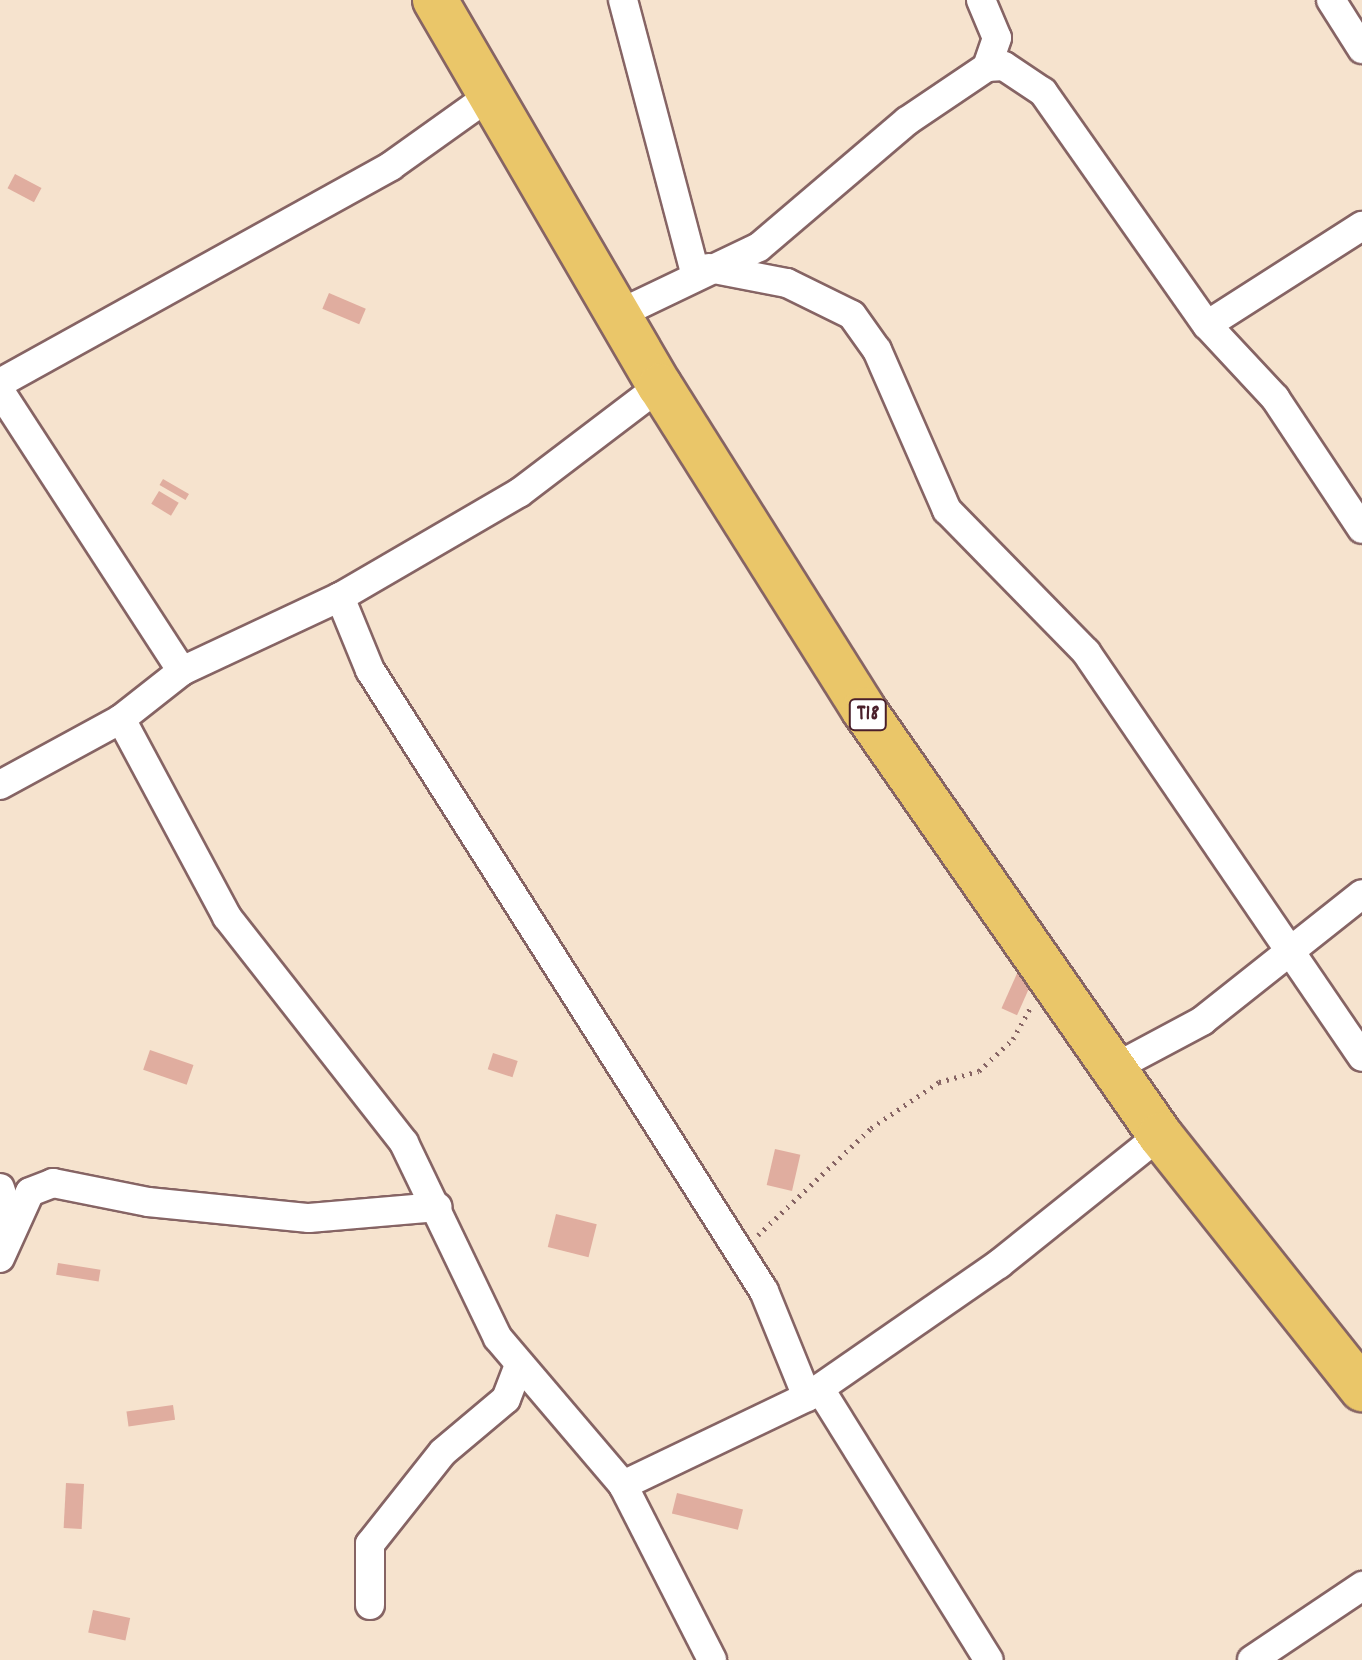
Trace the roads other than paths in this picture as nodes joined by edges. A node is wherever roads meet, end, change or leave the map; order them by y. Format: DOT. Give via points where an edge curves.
graph roads {
  1 [pos="435,0"];
  2 [pos="623,0"];
  3 [pos="981,0"];
  4 [pos="1331,0"];
  5 [pos="1362,49"];
  6 [pos="987,67"];
  7 [pos="489,96"];
  8 [pos="1362,226"];
  9 [pos="702,270"];
  10 [pos="619,314"];
  11 [pos="1207,325"];
  12 [pos="0,383"];
  13 [pos="660,386"];
  14 [pos="0,391"];
  15 [pos="1362,529"];
  16 [pos="340,597"];
  17 [pos="182,671"];
  18 [pos="121,719"];
  19 [pos="0,785"];
  20 [pos="1362,894"];
  21 [pos="1289,954"];
  22 [pos="1362,1057"];
  23 [pos="1116,1067"];
  24 [pos="1160,1135"];
  25 [pos="0,1188"];
  26 [pos="438,1207"];
  27 [pos="11,1221"];
  28 [pos="0,1258"];
  29 [pos="518,1367"];
  30 [pos="1362,1389"];
  31 [pos="814,1393"];
  32 [pos="623,1485"];
  33 [pos="1362,1586"];
  34 [pos="370,1605"];
  35 [pos="712,1660"];
  36 [pos="989,1660"];
  37 [pos="1252,1660"];
  1 -- 7 [label="highway, T18"];
  2 -- 9 [label="street"];
  3 -- 6 [label="street" via="997,38"];
  4 -- 5 [label="street"];
  6 -- 9 [label="street" via="907,121 784,230"];
  6 -- 11 [label="street" via="1004,66 1043,92"];
  7 -- 10 [label="highway, T18"];
  7 -- 12 [label="street" via="391,166"];
  8 -- 11 [label="street"];
  9 -- 10 [label="street"];
  9 -- 21 [label="street" via="787,283 852,315 877,350 947,510 1086,652"];
  10 -- 13 [label="highway, T18"];
  11 -- 15 [label="street" via="1275,398"];
  13 -- 16 [label="street" via="519,493"];
  13 -- 23 [label="highway, T18" via="864,710"];
  14 -- 17 [label="street"];
  16 -- 17 [label="street"];
  16 -- 31 [label="street" via="370,670 764,1291"];
  17 -- 18 [label="street"];
  18 -- 19 [label="street"];
  18 -- 26 [label="street" via="227,917 404,1143"];
  20 -- 21 [label="street"];
  21 -- 22 [label="street"];
  21 -- 23 [label="street" via="1202,1021"];
  23 -- 24 [label="highway, T18"];
  24 -- 30 [label="highway, T18"];
  24 -- 31 [label="street" via="999,1264"];
  25 -- 27 [label="street"];
  26 -- 27 [label="street" via="309,1218 148,1202 53,1183 30,1192"];
  26 -- 29 [label="street" via="466,1279"];
  27 -- 28 [label="street"];
  29 -- 32 [label="street"];
  29 -- 34 [label="street" via="506,1399 443,1452 370,1544"];
  31 -- 32 [label="street"];
  31 -- 36 [label="street"];
  32 -- 35 [label="street"];
  33 -- 37 [label="street"];
}
